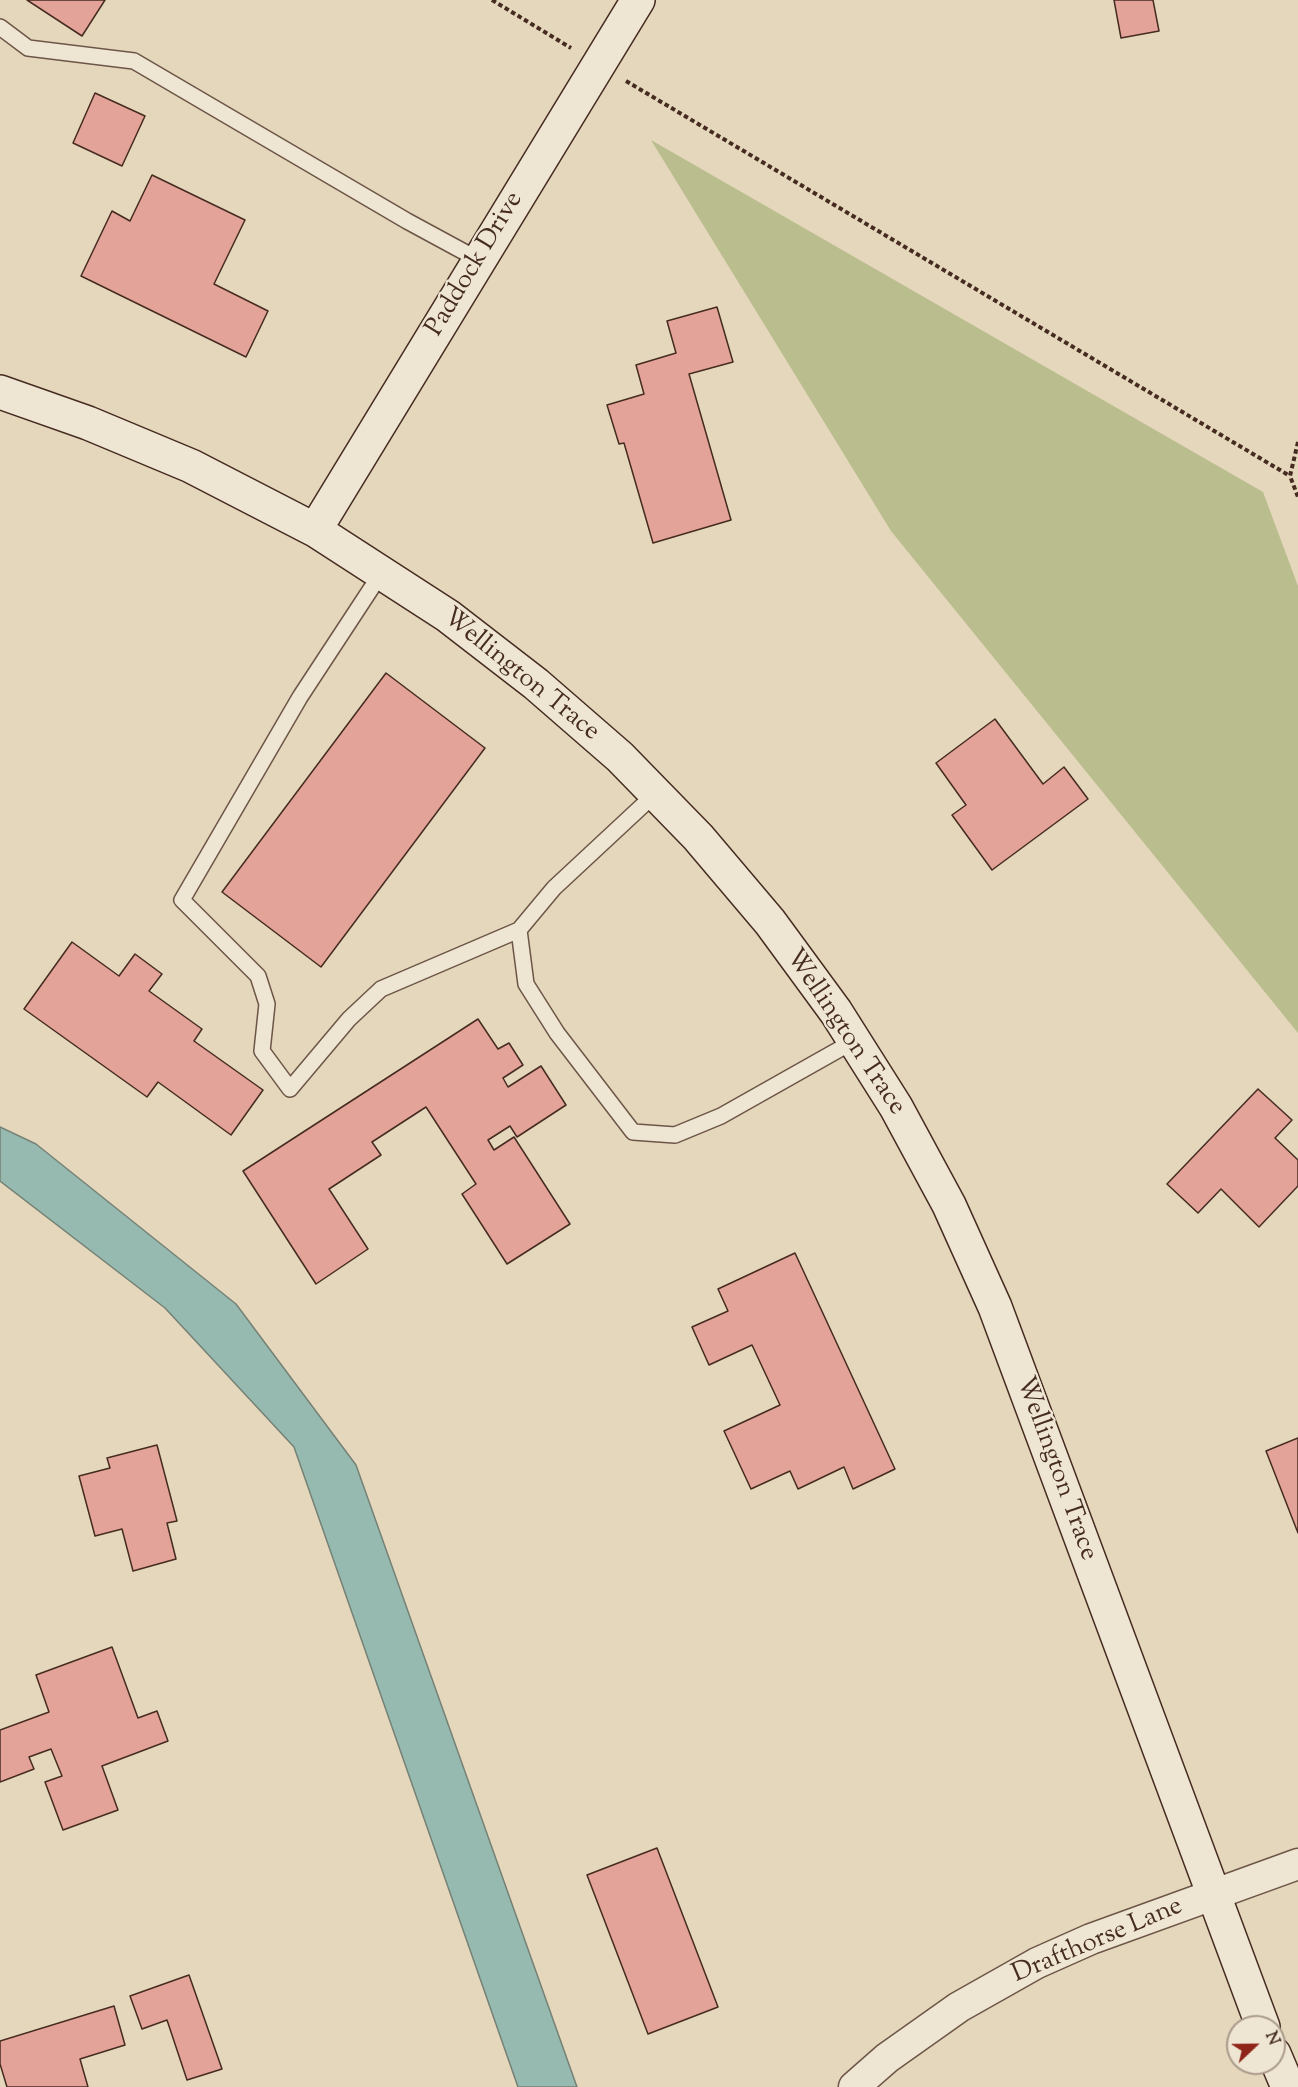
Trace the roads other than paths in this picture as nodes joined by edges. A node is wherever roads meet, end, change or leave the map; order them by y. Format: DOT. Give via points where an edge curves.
graph roads {
  1 [pos="638,0"];
  2 [pos="0,27"];
  3 [pos="479,260"];
  4 [pos="0,392"];
  5 [pos="315,530"];
  6 [pos="382,572"];
  7 [pos="655,794"];
  8 [pos="519,930"];
  9 [pos="854,1041"];
  10 [pos="1298,1863"];
  11 [pos="1213,1894"];
  12 [pos="1258,2015"];
  13 [pos="854,2087"];
  1 -- 3 [label="street, Paddock Drive"];
  2 -- 3 [label="lane" via="28,48 134,61"];
  3 -- 5 [label="street, Paddock Drive"];
  4 -- 5 [label="street, Wellington Trace" via="191,466"];
  5 -- 6 [label="street, Wellington Trace"];
  6 -- 7 [label="street, Wellington Trace" via="536,684 620,757"];
  6 -- 8 [label="lane" via="300,697 182,900 258,976 267,1004 262,1051 290,1089 349,1019 381,989"];
  7 -- 8 [label="lane" via="554,888"];
  7 -- 9 [label="street, Wellington Trace" via="698,837 770,922"];
  8 -- 9 [label="lane" via="525,984 557,1033 633,1132 675,1135 721,1116"];
  9 -- 11 [label="street, Wellington Trace" via="896,1107 949,1205 995,1307"];
  10 -- 11 [label="street, Drafthorse Lane"];
  11 -- 12 [label="street, Wellington Trace"];
  11 -- 13 [label="street, Drafthorse Lane" via="1037,1963 959,2007 886,2058"];
}
